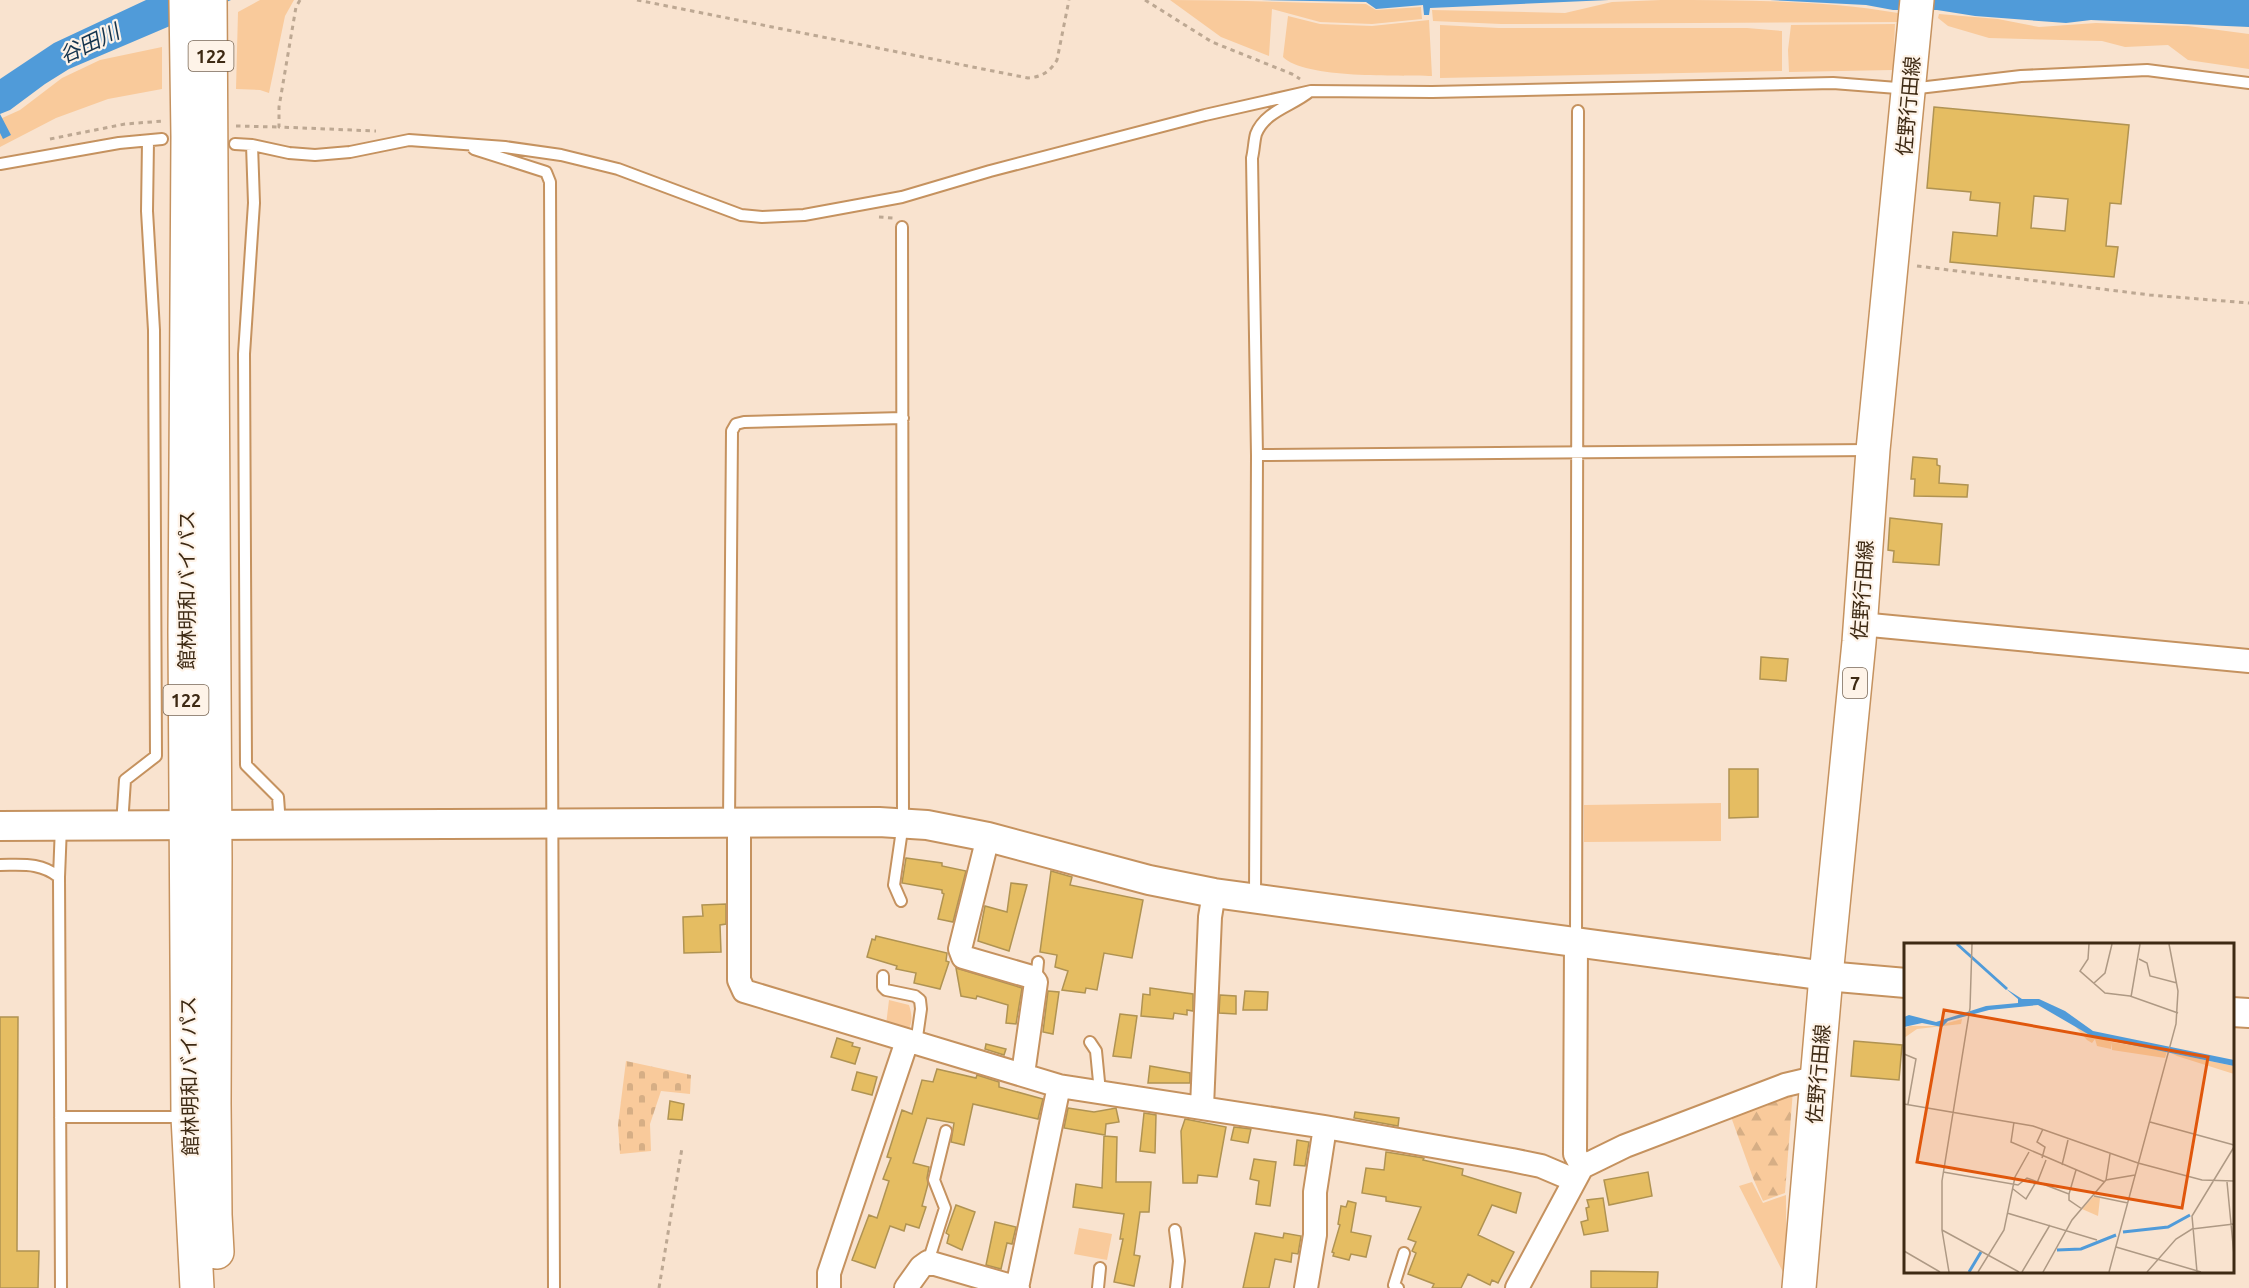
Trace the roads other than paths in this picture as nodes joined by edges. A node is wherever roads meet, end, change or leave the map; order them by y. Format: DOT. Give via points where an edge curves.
graph roads {
  1 [pos="186,0"];
  2 [pos="210,0"];
  3 [pos="1917,0"];
  4 [pos="2249,83"];
  5 [pos="1910,84"];
  6 [pos="1311,91"];
  7 [pos="1578,111"];
  8 [pos="211,116"];
  9 [pos="162,139"];
  10 [pos="148,141"];
  11 [pos="235,144"];
  12 [pos="460,144"];
  13 [pos="252,145"];
  14 [pos="0,164"];
  15 [pos="903,227"];
  16 [pos="903,418"];
  17 [pos="1874,450"];
  18 [pos="1576,454"];
  19 [pos="1257,455"];
  20 [pos="1860,624"];
  21 [pos="2249,660"];
  22 [pos="553,823"];
  23 [pos="734,823"];
  24 [pos="903,823"];
  25 [pos="280,825"];
  26 [pos="0,826"];
  27 [pos="61,826"];
  28 [pos="122,826"];
  29 [pos="201,826"];
  30 [pos="988,837"];
  31 [pos="0,865"];
  32 [pos="59,877"];
  33 [pos="1214,893"];
  34 [pos="1255,898"];
  35 [pos="901,901"];
  36 [pos="1576,942"];
  37 [pos="883,976"];
  38 [pos="1826,976"];
  39 [pos="1904,983"];
  40 [pos="2234,1012"];
  41 [pos="2249,1013"];
  42 [pos="912,1042"];
  43 [pos="1090,1042"];
  44 [pos="1023,1074"];
  45 [pos="1819,1077"];
  46 [pos="1059,1086"];
  47 [pos="1100,1092"];
  48 [pos="1202,1107"];
  49 [pos="60,1117"];
  50 [pos="188,1117"];
  51 [pos="1325,1127"];
  52 [pos="946,1131"];
  53 [pos="1578,1173"];
  54 [pos="1175,1230"];
  55 [pos="1404,1253"];
  56 [pos="928,1262"];
  57 [pos="1100,1268"];
  58 [pos="1012,1287"];
  59 [pos="61,1288"];
  60 [pos="197,1288"];
  61 [pos="219,1288"];
  62 [pos="554,1288"];
  63 [pos="829,1288"];
  64 [pos="906,1288"];
  65 [pos="1098,1288"];
  66 [pos="1176,1288"];
  67 [pos="1306,1288"];
  68 [pos="1398,1288"];
  69 [pos="1516,1288"];
  70 [pos="1800,1288"];
  1 -- 8 [label="main road, 館林明和バイパス / 122"];
  2 -- 8 [label="main road, 館林明和バイパス / 122"];
  3 -- 5 [label="main road, 佐野行田線 / 7"];
  4 -- 5 [label="lane" via="2147,70"];
  5 -- 6 [label="lane"];
  5 -- 17 [label="main road, 佐野行田線 / 7"];
  6 -- 12 [label="lane" via="1171,124 902,197 840,210 773,217 741,215 618,169 561,155"];
  6 -- 19 [label="lane" via="1270,114 1257,133 1252,158"];
  7 -- 18 [label="lane"];
  8 -- 29 [label="main road, 館林明和バイパス / 122" via="185,621"];
  9 -- 10 [label="lane"];
  10 -- 14 [label="lane"];
  10 -- 28 [label="lane" via="147,211 154,330 156,756 125,780"];
  11 -- 13 [label="lane"];
  12 -- 13 [label="lane" via="408,140 315,155"];
  12 -- 22 [label="lane" via="546,172 550,182"];
  13 -- 25 [label="lane" via="254,203 244,354 246,765 278,797"];
  15 -- 16 [label="lane"];
  16 -- 23 [label="lane" via="744,422 732,430"];
  16 -- 24 [label="lane"];
  17 -- 18 [label="lane"];
  17 -- 20 [label="main road, 佐野行田線 / 7"];
  18 -- 19 [label="lane"];
  18 -- 36 [label="lane"];
  19 -- 34 [label="lane"];
  20 -- 21 [label="street"];
  20 -- 38 [label="main road, 佐野行田線 / 7"];
  22 -- 23 [label="street"];
  22 -- 25 [label="street"];
  22 -- 62 [label="lane"];
  23 -- 24 [label="street"];
  23 -- 42 [label="street" via="739,980 744,991"];
  24 -- 30 [label="street"];
  24 -- 35 [label="lane" via="894,885"];
  25 -- 29 [label="street"];
  26 -- 27 [label="street"];
  27 -- 28 [label="street"];
  27 -- 32 [label="lane"];
  28 -- 29 [label="street"];
  29 -- 50 [label="main road, 館林明和バイパス / 122"];
  29 -- 61 [label="main road, 館林明和バイパス / 122"];
  30 -- 33 [label="street"];
  30 -- 44 [label="street" via="960,950 963,957 1032,977 1037,972"];
  31 -- 32 [label="lane" via="38,865"];
  32 -- 49 [label="lane"];
  33 -- 34 [label="street"];
  33 -- 48 [label="street"];
  34 -- 36 [label="street"];
  36 -- 38 [label="street"];
  36 -- 53 [label="street"];
  37 -- 42 [label="lane" via="886,990 920,1000"];
  38 -- 39 [label="street"];
  38 -- 45 [label="main road, 佐野行田線 / 7"];
  40 -- 41 [label="street"];
  42 -- 44 [label="street"];
  42 -- 63 [label="street" via="829,1273"];
  43 -- 47 [label="lane" via="1096,1051"];
  44 -- 46 [label="street"];
  45 -- 53 [label="street" via="1785,1085 1625,1146"];
  45 -- 70 [label="main road, 佐野行田線 / 7"];
  46 -- 47 [label="street"];
  46 -- 58 [label="street"];
  47 -- 48 [label="street"];
  48 -- 51 [label="street"];
  49 -- 50 [label="lane"];
  49 -- 59 [label="lane"];
  50 -- 60 [label="main road, 館林明和バイパス / 122"];
  51 -- 53 [label="street"];
  51 -- 67 [label="street"];
  52 -- 56 [label="lane" via="934,1180 945,1208"];
  53 -- 69 [label="street"];
  54 -- 66 [label="lane" via="1179,1261"];
  55 -- 68 [label="lane" via="1394,1285"];
  56 -- 58 [label="street"];
  56 -- 64 [label="street"];
  57 -- 65 [label="lane"];
}
